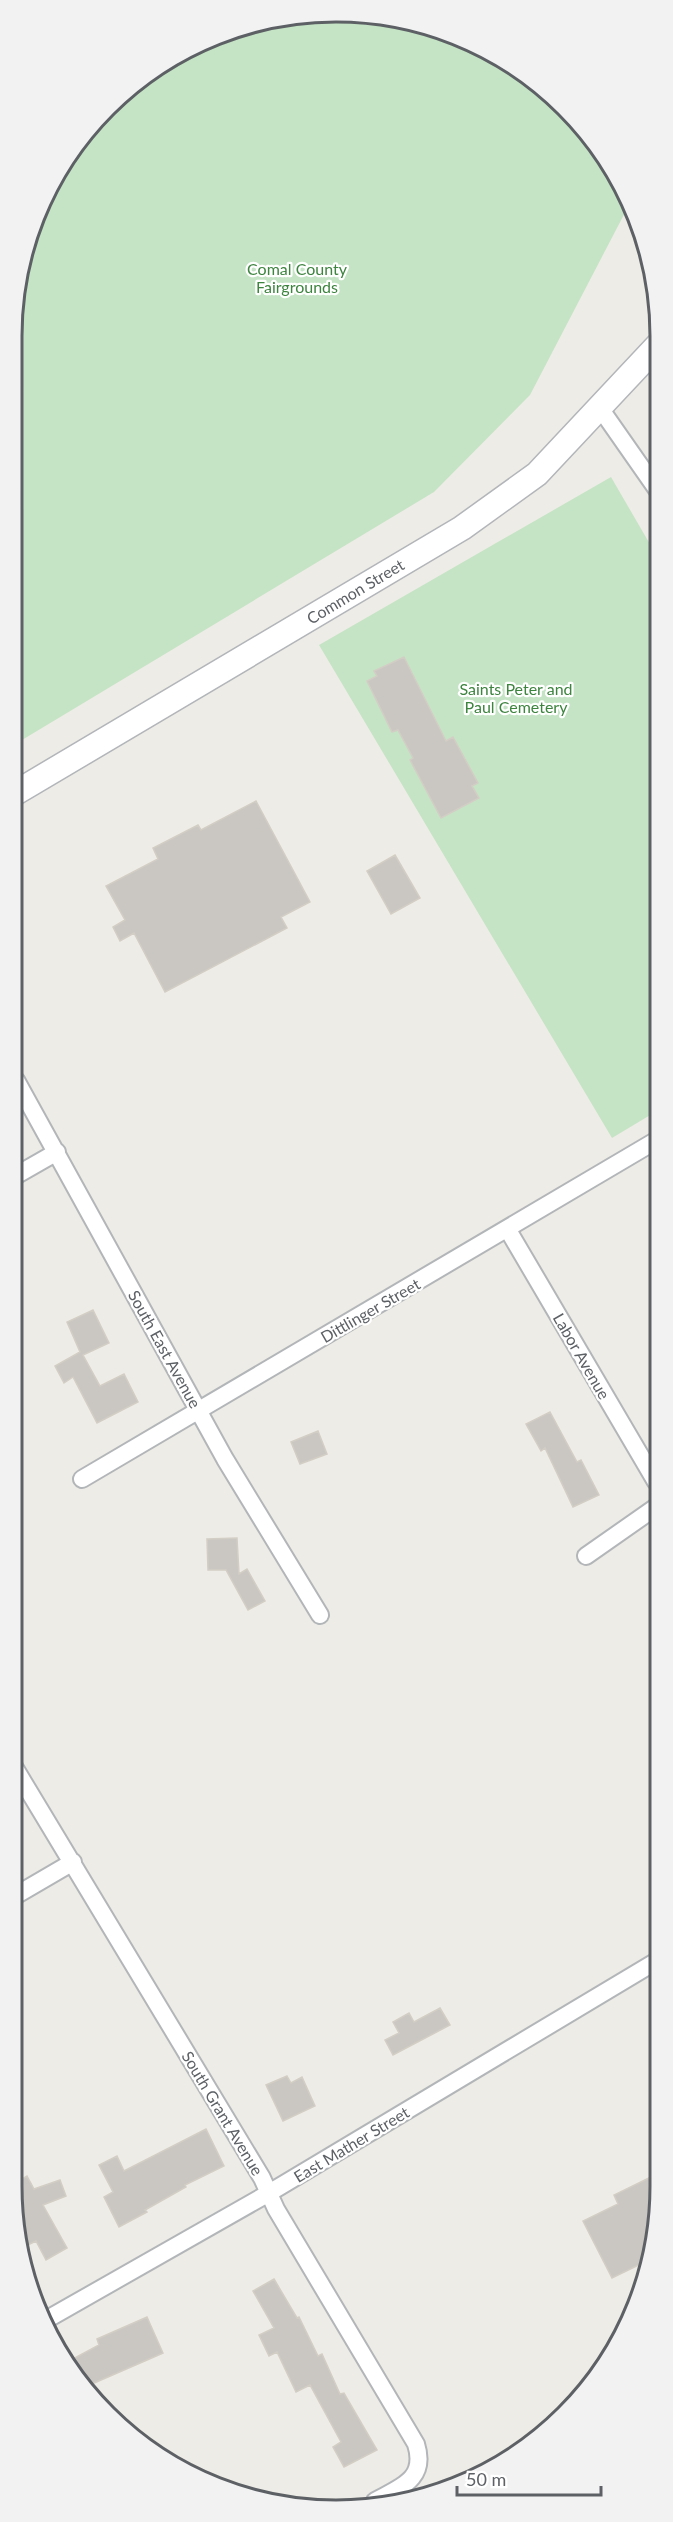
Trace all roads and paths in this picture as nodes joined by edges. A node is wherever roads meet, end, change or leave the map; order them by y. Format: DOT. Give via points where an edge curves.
graph roads {
  1 [pos="650,354"];
  2 [pos="600,408"];
  3 [pos="650,480"];
  4 [pos="22,788"];
  5 [pos="22,1091"];
  6 [pos="650,1144"];
  7 [pos="57,1152"];
  8 [pos="22,1172"];
  9 [pos="508,1230"];
  10 [pos="198,1410"];
  11 [pos="650,1472"];
  12 [pos="82,1479"];
  13 [pos="650,1511"];
  14 [pos="586,1556"];
  15 [pos="320,1615"];
  16 [pos="22,1780"];
  17 [pos="73,1862"];
  18 [pos="22,1892"];
  19 [pos="650,1965"];
  20 [pos="269,2193"];
  21 [pos="51,2317"];
  22 [pos="385,2496"];
  1 -- 2 [label="main road, Common Street"];
  2 -- 3 [label="street"];
  2 -- 4 [label="main road, Common Street" via="537,474 462,528"];
  5 -- 7 [label="street, South East Avenue"];
  6 -- 9 [label="street, Dittlinger Street"];
  7 -- 8 [label="street"];
  7 -- 10 [label="street, South East Avenue"];
  9 -- 10 [label="street, Dittlinger Street"];
  9 -- 11 [label="street, Labor Avenue"];
  10 -- 12 [label="street, Dittlinger Street"];
  10 -- 15 [label="street, South East Avenue"];
  13 -- 14 [label="street"];
  16 -- 17 [label="street, South Grant Avenue"];
  17 -- 18 [label="street"];
  17 -- 20 [label="street, South Grant Avenue"];
  19 -- 20 [label="street, East Mather Street"];
  20 -- 21 [label="street, East Mather Street"];
  20 -- 22 [label="street, South Grant Avenue" via="416,2444 418,2466 407,2483"];
}
